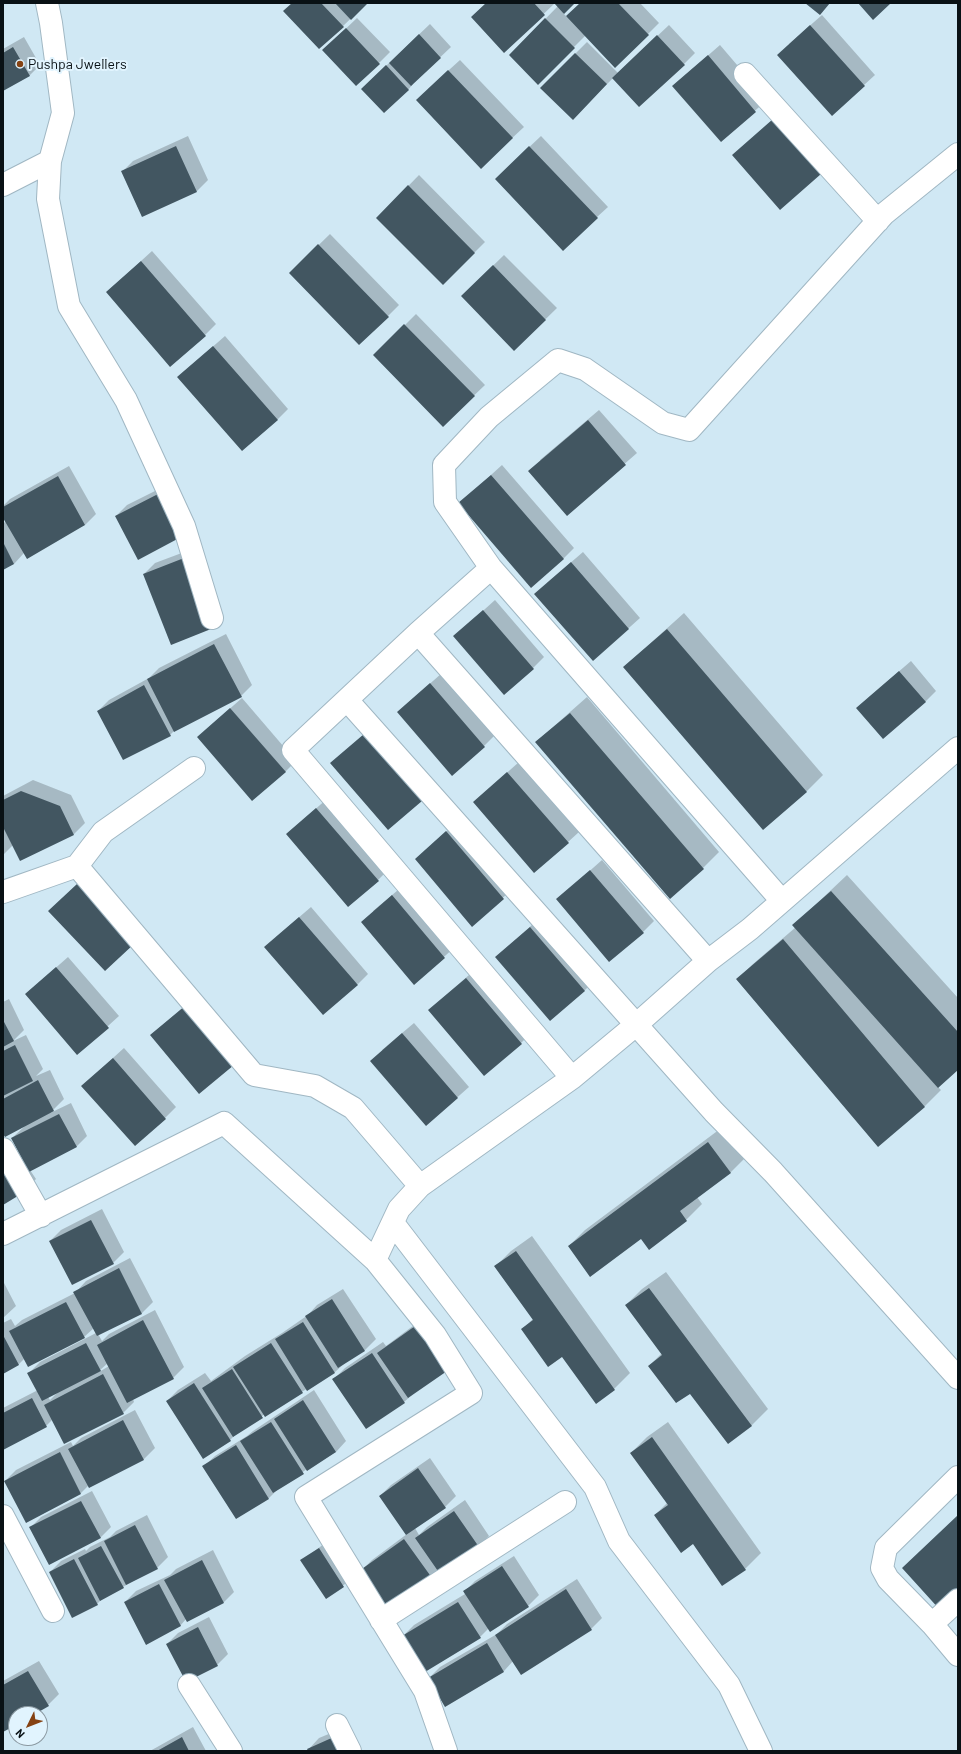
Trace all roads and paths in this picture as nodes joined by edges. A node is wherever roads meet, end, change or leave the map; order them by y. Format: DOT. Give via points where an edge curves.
graph roads {
  1 [pos="47,3"];
  2 [pos="744,74"];
  3 [pos="958,154"];
  4 [pos="50,161"];
  5 [pos="3,185"];
  6 [pos="878,220"];
  7 [pos="491,568"];
  8 [pos="212,618"];
  9 [pos="418,633"];
  10 [pos="348,700"];
  11 [pos="958,748"];
  12 [pos="194,768"];
  13 [pos="77,866"];
  14 [pos="3,892"];
  15 [pos="782,901"];
  16 [pos="708,961"];
  17 [pos="637,1024"];
  18 [pos="572,1078"];
  19 [pos="3,1149"];
  20 [pos="420,1186"];
  21 [pos="41,1216"];
  22 [pos="393,1223"];
  23 [pos="3,1234"];
  24 [pos="375,1260"];
  25 [pos="958,1378"];
  26 [pos="958,1477"];
  27 [pos="566,1502"];
  28 [pos="3,1516"];
  29 [pos="958,1600"];
  30 [pos="53,1611"];
  31 [pos="381,1620"];
  32 [pos="932,1624"];
  33 [pos="958,1655"];
  34 [pos="190,1686"];
  35 [pos="337,1725"];
  36 [pos="231,1751"];
  37 [pos="350,1751"];
  38 [pos="446,1751"];
  39 [pos="761,1751"];
  1 -- 4 [label="street" via="63,113"];
  2 -- 6 [label="street"];
  3 -- 6 [label="street"];
  4 -- 5 [label="street"];
  4 -- 8 [label="street" via="48,200 70,306 126,400 184,526"];
  6 -- 7 [label="street" via="689,430 663,423 585,369 558,360 489,417 444,465 445,502"];
  7 -- 9 [label="street"];
  7 -- 15 [label="street"];
  9 -- 10 [label="street"];
  9 -- 16 [label="street"];
  10 -- 17 [label="street"];
  10 -- 18 [label="street" via="292,750"];
  11 -- 15 [label="street"];
  12 -- 13 [label="street" via="103,832"];
  13 -- 14 [label="street"];
  13 -- 20 [label="street" via="254,1075 315,1086 353,1108"];
  15 -- 16 [label="street"];
  16 -- 17 [label="street"];
  17 -- 18 [label="street"];
  17 -- 25 [label="street" via="714,1112 774,1172"];
  18 -- 20 [label="street"];
  19 -- 21 [label="street"];
  20 -- 22 [label="street" via="399,1209"];
  21 -- 23 [label="street"];
  21 -- 24 [label="street" via="224,1123"];
  22 -- 24 [label="street"];
  22 -- 39 [label="street" via="595,1486 619,1541 729,1685"];
  24 -- 31 [label="street" via="435,1335 471,1393 306,1497"];
  26 -- 32 [label="street" via="886,1548 882,1568 888,1579"];
  27 -- 31 [label="street"];
  28 -- 30 [label="street"];
  29 -- 32 [label="street"];
  31 -- 38 [label="street" via="425,1691"];
  32 -- 33 [label="street"];
  34 -- 36 [label="street"];
  35 -- 37 [label="street"];
}
